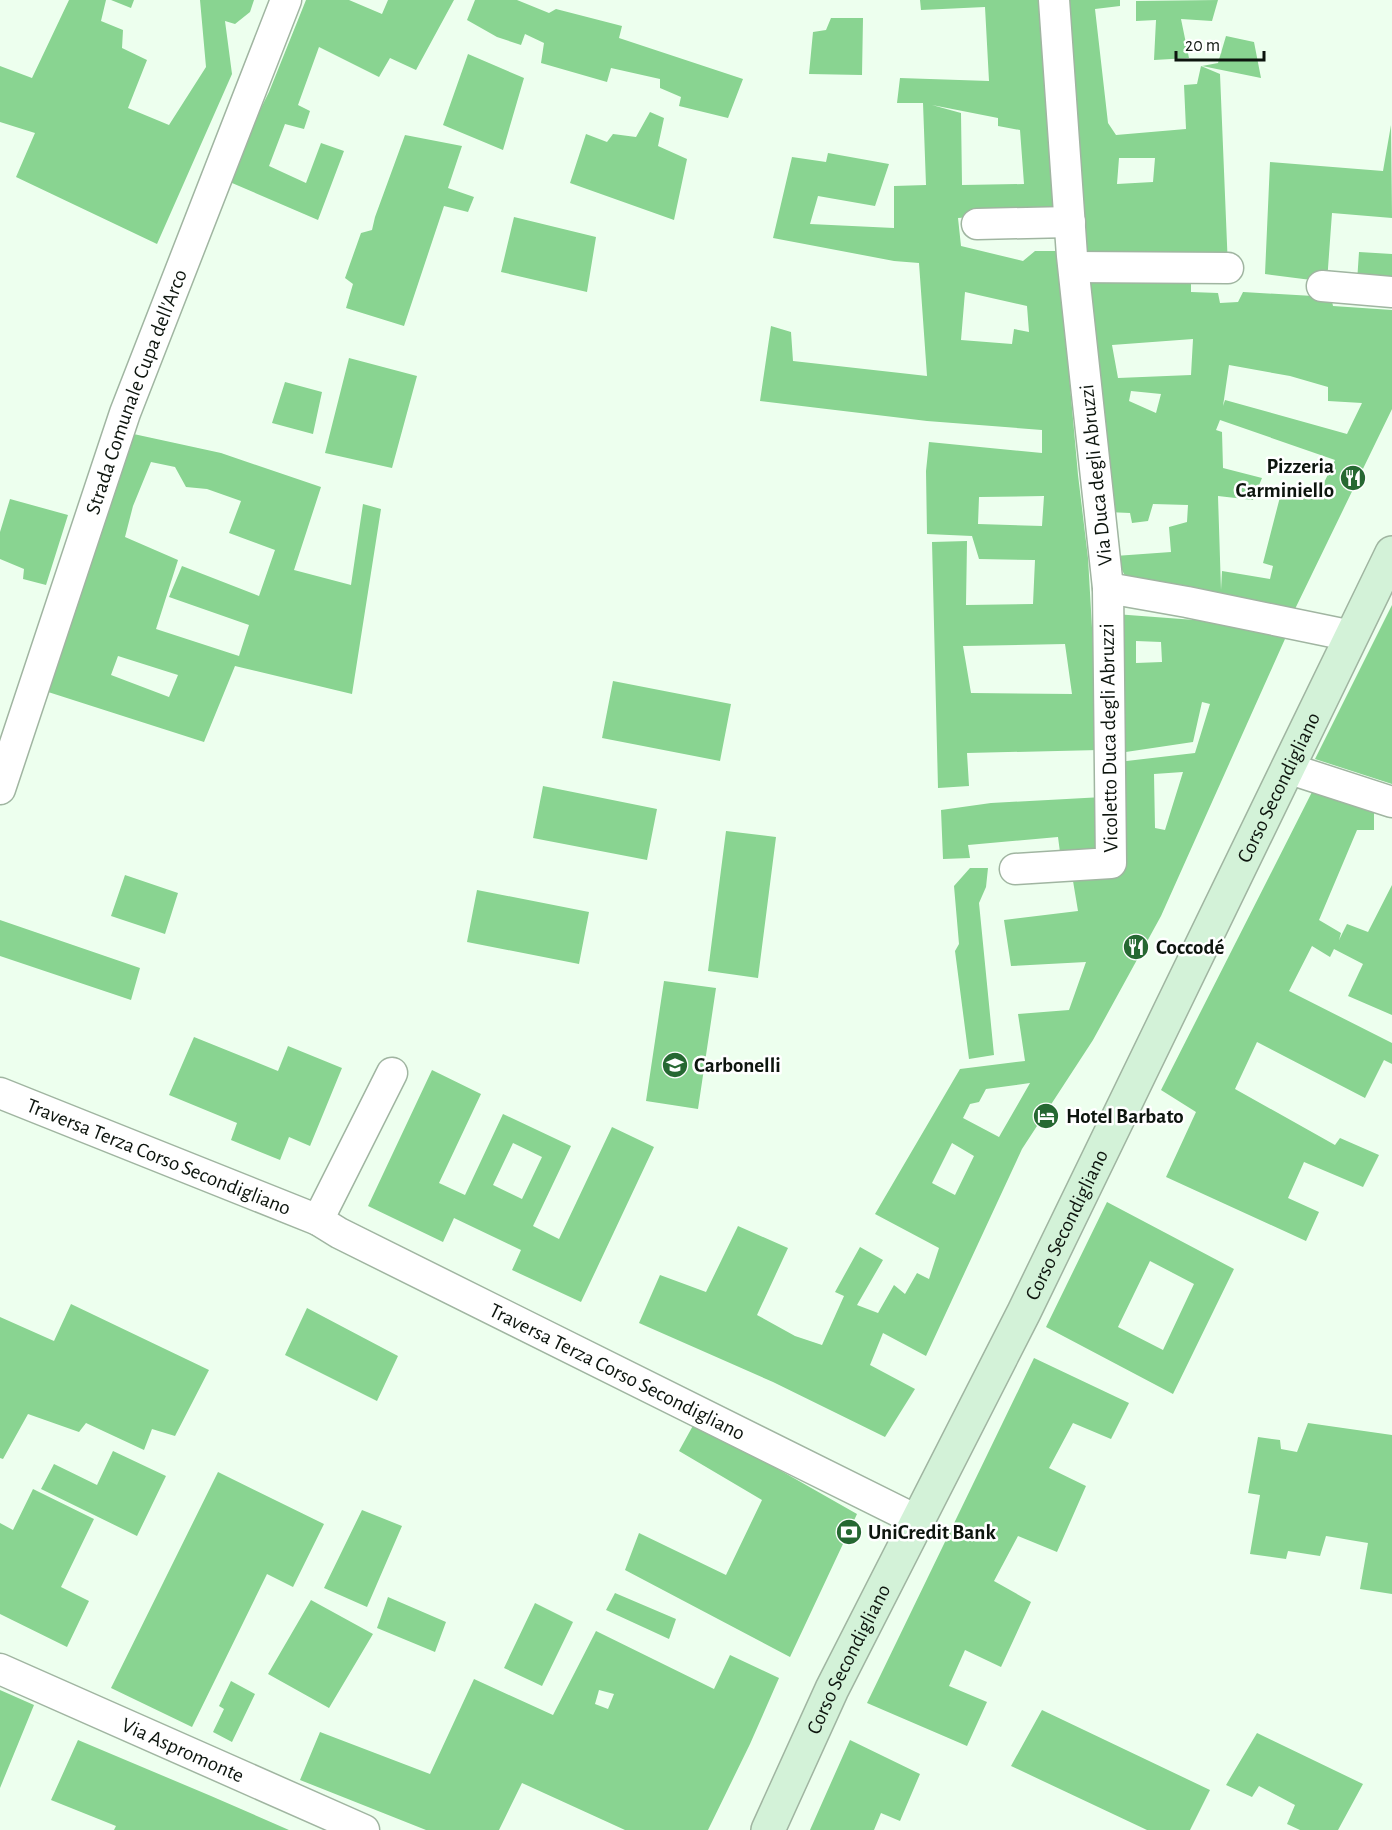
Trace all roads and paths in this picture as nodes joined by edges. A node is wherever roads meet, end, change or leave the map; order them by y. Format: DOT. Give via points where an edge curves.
graph roads {
  1 [pos="286,0"];
  2 [pos="1054,0"];
  3 [pos="1070,222"];
  4 [pos="977,224"];
  5 [pos="1074,267"];
  6 [pos="1228,268"];
  7 [pos="1322,286"];
  8 [pos="1392,292"];
  9 [pos="1392,553"];
  10 [pos="1108,588"];
  11 [pos="1352,636"];
  12 [pos="1287,768"];
  13 [pos="0,789"];
  14 [pos="1392,801"];
  15 [pos="1015,869"];
  16 [pos="392,1073"];
  17 [pos="0,1093"];
  18 [pos="318,1220"];
  19 [pos="918,1521"];
  20 [pos="0,1669"];
  21 [pos="356,1828"];
  22 [pos="768,1830"];
  1 -- 13 [label="street, Strada Comunale Cupa dell'Arco" via="126,413"];
  2 -- 3 [label="street, Via Duca degli Abruzzi"];
  3 -- 4 [label="street"];
  3 -- 5 [label="street, Via Duca degli Abruzzi"];
  5 -- 6 [label="street"];
  5 -- 10 [label="street, Via Duca degli Abruzzi"];
  7 -- 8 [label="street"];
  9 -- 11 [label="main road, Corso Secondigliano"];
  10 -- 11 [label="street, Via Duca degli Abruzzi"];
  10 -- 15 [label="street, Vicoletto Duca degli Abruzzi" via="1111,862"];
  11 -- 12 [label="main road, Corso Secondigliano"];
  12 -- 14 [label="street"];
  12 -- 19 [label="main road, Corso Secondigliano" via="1024,1312"];
  16 -- 18 [label="street, Traversa Terza Corso Secondigliano"];
  17 -- 18 [label="street, Traversa Terza Corso Secondigliano"];
  18 -- 19 [label="street, Traversa Terza Corso Secondigliano"];
  19 -- 22 [label="main road, Corso Secondigliano" via="832,1689"];
  20 -- 21 [label="street, Via Aspromonte"];
}
